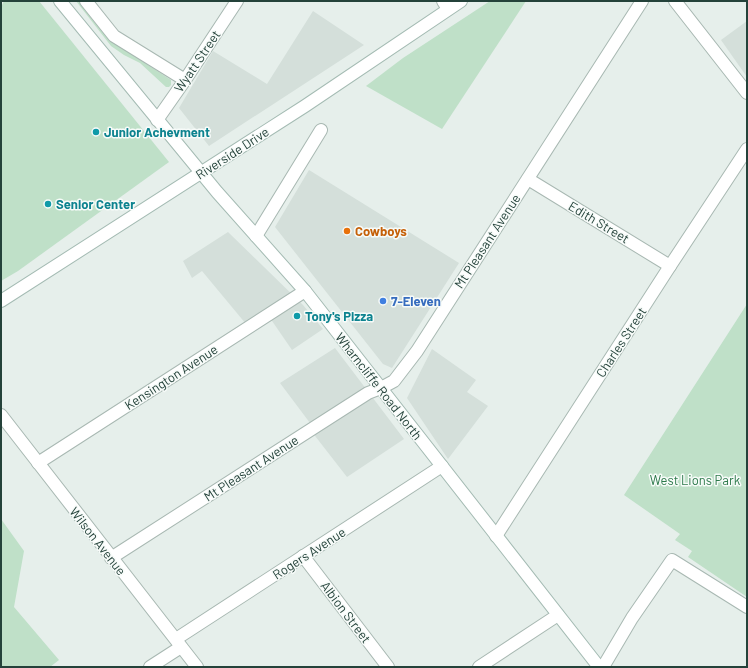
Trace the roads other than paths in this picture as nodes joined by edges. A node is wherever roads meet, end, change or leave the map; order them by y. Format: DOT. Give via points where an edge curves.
graph roads {
  1 [pos="60,1"];
  2 [pos="86,1"];
  3 [pos="237,1"];
  4 [pos="461,1"];
  5 [pos="642,1"];
  6 [pos="675,1"];
  7 [pos="445,5"];
  8 [pos="185,80"];
  9 [pos="747,93"];
  10 [pos="157,120"];
  11 [pos="321,130"];
  12 [pos="747,149"];
  13 [pos="201,172"];
  14 [pos="528,179"];
  15 [pos="256,236"];
  16 [pos="670,266"];
  17 [pos="305,291"];
  18 [pos="1,301"];
  19 [pos="381,388"];
  20 [pos="1,415"];
  21 [pos="38,463"];
  22 [pos="442,466"];
  23 [pos="496,536"];
  24 [pos="304,556"];
  25 [pos="111,558"];
  26 [pos="747,607"];
  27 [pos="558,615"];
  28 [pos="178,643"];
  29 [pos="383,665"];
  30 [pos="150,667"];
  31 [pos="197,667"];
  32 [pos="479,667"];
  33 [pos="599,667"];
  34 [pos="603,667"];
  1 -- 10 [label="street, Wharncliffe Road North"];
  2 -- 8 [label="street" via="114,36"];
  3 -- 8 [label="street, Wyatt Street"];
  4 -- 7 [label="street, Riverside Drive"];
  5 -- 14 [label="street, Mt Pleasant Avenue"];
  6 -- 9 [label="street"];
  7 -- 13 [label="street, Riverside Drive" via="305,106"];
  8 -- 10 [label="street, Wyatt Street"];
  10 -- 13 [label="street, Wharncliffe Road North"];
  11 -- 15 [label="street"];
  12 -- 16 [label="street, Charles Street"];
  13 -- 15 [label="street, Wharncliffe Road North"];
  13 -- 18 [label="street, Riverside Drive"];
  14 -- 16 [label="street, Edith Street"];
  14 -- 19 [label="street, Mt Pleasant Avenue" via="417,351 394,381"];
  15 -- 17 [label="street, Wharncliffe Road North"];
  16 -- 23 [label="street, Charles Street"];
  17 -- 19 [label="street, Wharncliffe Road North"];
  17 -- 21 [label="street, Kensington Avenue"];
  19 -- 22 [label="street, Wharncliffe Road North"];
  19 -- 25 [label="street, Mt Pleasant Avenue" via="368,392"];
  20 -- 21 [label="street, Wilson Avenue"];
  21 -- 25 [label="street, Wilson Avenue"];
  22 -- 23 [label="street, Wharncliffe Road North"];
  22 -- 24 [label="street, Rogers Avenue"];
  23 -- 27 [label="street, Wharncliffe Road North"];
  24 -- 28 [label="street, Rogers Avenue"];
  24 -- 29 [label="street, Albion Street"];
  25 -- 28 [label="street, Wilson Avenue"];
  26 -- 34 [label="street" via="672,560 632,618"];
  27 -- 32 [label="street"];
  27 -- 33 [label="street, Wharncliffe Road North"];
  28 -- 30 [label="street, Rogers Avenue"];
  28 -- 31 [label="street, Wilson Avenue"];
}
